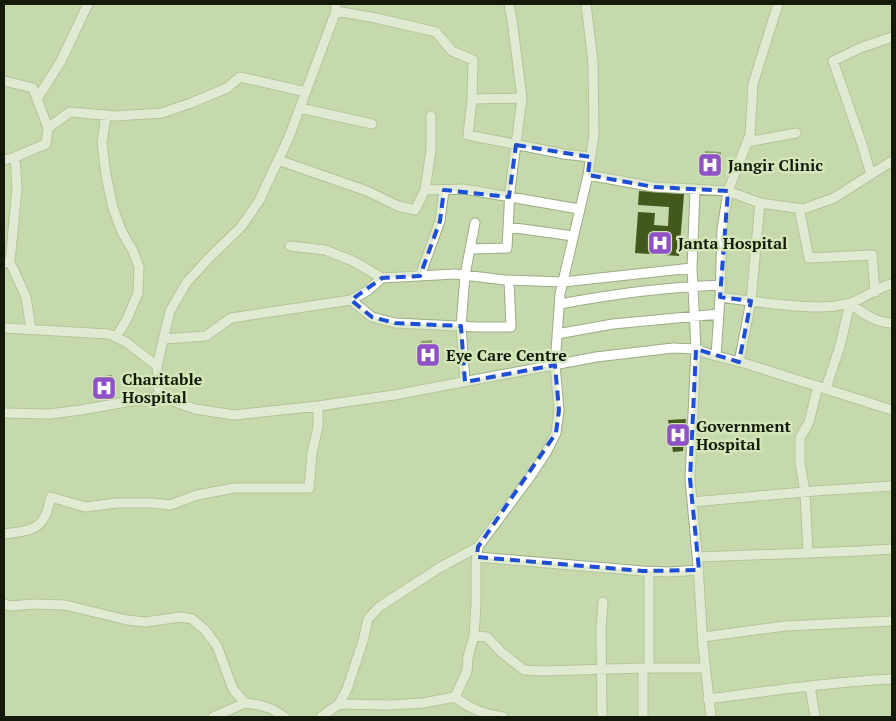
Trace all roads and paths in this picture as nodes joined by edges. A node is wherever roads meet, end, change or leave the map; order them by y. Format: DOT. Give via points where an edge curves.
graph roads {
  1 [pos="88,4"];
  2 [pos="509,4"];
  3 [pos="586,4"];
  4 [pos="778,4"];
  5 [pos="336,7"];
  6 [pos="892,37"];
  7 [pos="4,80"];
  8 [pos="306,92"];
  9 [pos="522,98"];
  10 [pos="37,99"];
  11 [pos="472,99"];
  12 [pos="300,108"];
  13 [pos="106,115"];
  14 [pos="431,116"];
  15 [pos="372,124"];
  16 [pos="48,128"];
  17 [pos="796,133"];
  18 [pos="748,142"];
  19 [pos="516,146"];
  20 [pos="15,157"];
  21 [pos="590,157"];
  22 [pos="4,160"];
  23 [pos="278,160"];
  24 [pos="892,161"];
  25 [pos="588,174"];
  26 [pos="871,175"];
  27 [pos="695,189"];
  28 [pos="425,190"];
  29 [pos="444,190"];
  30 [pos="728,191"];
  31 [pos="510,197"];
  32 [pos="760,203"];
  33 [pos="799,208"];
  34 [pos="580,209"];
  35 [pos="475,223"];
  36 [pos="508,227"];
  37 [pos="573,236"];
  38 [pos="290,246"];
  39 [pos="470,249"];
  40 [pos="7,263"];
  41 [pos="692,268"];
  42 [pos="465,275"];
  43 [pos="420,276"];
  44 [pos="382,278"];
  45 [pos="509,280"];
  46 [pos="563,282"];
  47 [pos="892,284"];
  48 [pos="721,285"];
  49 [pos="693,286"];
  50 [pos="875,292"];
  51 [pos="720,297"];
  52 [pos="351,300"];
  53 [pos="751,301"];
  54 [pos="850,303"];
  55 [pos="560,304"];
  56 [pos="719,314"];
  57 [pos="695,317"];
  58 [pos="892,323"];
  59 [pos="461,326"];
  60 [pos="4,328"];
  61 [pos="30,329"];
  62 [pos="557,334"];
  63 [pos="116,337"];
  64 [pos="164,338"];
  65 [pos="696,349"];
  66 [pos="716,356"];
  67 [pos="739,362"];
  68 [pos="555,365"];
  69 [pos="157,366"];
  70 [pos="465,382"];
  71 [pos="822,387"];
  72 [pos="159,396"];
  73 [pos="318,406"];
  74 [pos="892,410"];
  75 [pos="4,413"];
  76 [pos="892,486"];
  77 [pos="805,492"];
  78 [pos="692,502"];
  79 [pos="4,534"];
  80 [pos="892,549"];
  81 [pos="478,552"];
  82 [pos="808,552"];
  83 [pos="698,557"];
  84 [pos="699,570"];
  85 [pos="649,572"];
  86 [pos="603,602"];
  87 [pos="4,604"];
  88 [pos="892,621"];
  89 [pos="474,636"];
  90 [pos="703,637"];
  91 [pos="646,668"];
  92 [pos="705,668"];
  93 [pos="601,669"];
  94 [pos="892,679"];
  95 [pos="810,686"];
  96 [pos="455,698"];
  97 [pos="708,698"];
  98 [pos="245,703"];
  99 [pos="339,704"];
  100 [pos="216,716"];
  101 [pos="286,717"];
  102 [pos="321,717"];
  103 [pos="503,717"];
  104 [pos="602,717"];
  105 [pos="643,717"];
  106 [pos="710,717"];
  107 [pos="815,717"];
  1 -- 10 [label="street" via="62,61"];
  2 -- 9 [label="street"];
  3 -- 21 [label="street" via="593,62 594,134"];
  4 -- 18 [label="street" via="753,84"];
  5 -- 8 [label="street"];
  5 -- 11 [label="street" via="436,32 452,51 472,60"];
  6 -- 26 [label="street" via="833,60"];
  7 -- 10 [label="street" via="33,88"];
  8 -- 12 [label="street"];
  8 -- 13 [label="street" via="240,77 227,88 162,113"];
  9 -- 11 [label="street"];
  9 -- 19 [label="street"];
  10 -- 16 [label="street"];
  11 -- 19 [label="street" via="468,135"];
  12 -- 15 [label="street"];
  12 -- 23 [label="street"];
  13 -- 16 [label="street" via="70,112"];
  13 -- 63 [label="street" via="102,143 113,208 139,267 138,293 128,319"];
  14 -- 28 [label="street" via="431,150"];
  16 -- 20 [label="street" via="46,144"];
  17 -- 18 [label="street"];
  18 -- 30 [label="street"];
  19 -- 21 [label="street"];
  19 -- 31 [label="street"];
  20 -- 22 [label="street"];
  20 -- 40 [label="street" via="17,188"];
  21 -- 25 [label="street"];
  23 -- 28 [label="street" via="415,210"];
  23 -- 64 [label="street" via="259,201 241,227 187,282 170,311"];
  24 -- 26 [label="street"];
  25 -- 27 [label="street" via="654,187"];
  25 -- 34 [label="street"];
  26 -- 33 [label="street" via="834,198"];
  27 -- 30 [label="street"];
  27 -- 41 [label="street"];
  28 -- 29 [label="street"];
  29 -- 31 [label="street" via="464,189"];
  29 -- 43 [label="street" via="440,221"];
  30 -- 32 [label="street"];
  30 -- 48 [label="street" via="722,230"];
  31 -- 34 [label="street"];
  31 -- 36 [label="street"];
  32 -- 33 [label="street"];
  32 -- 53 [label="street"];
  33 -- 50 [label="street" via="809,258 872,255"];
  34 -- 37 [label="street"];
  35 -- 39 [label="street"];
  36 -- 37 [label="street"];
  36 -- 39 [label="street" via="507,248"];
  37 -- 46 [label="street"];
  38 -- 44 [label="street" via="325,250 354,261"];
  39 -- 42 [label="street"];
  40 -- 61 [label="street" via="26,297"];
  41 -- 46 [label="street"];
  41 -- 49 [label="street"];
  42 -- 43 [label="street"];
  42 -- 45 [label="street"];
  42 -- 59 [label="street"];
  43 -- 44 [label="street"];
  44 -- 52 [label="street"];
  45 -- 46 [label="street"];
  45 -- 59 [label="street" via="511,327"];
  46 -- 55 [label="street"];
  47 -- 50 [label="street"];
  48 -- 49 [label="street"];
  48 -- 51 [label="street"];
  49 -- 55 [label="street"];
  49 -- 57 [label="street"];
  50 -- 54 [label="street"];
  51 -- 53 [label="street"];
  51 -- 56 [label="street"];
  52 -- 59 [label="street" via="372,317 395,323"];
  52 -- 64 [label="street" via="231,318 206,336"];
  53 -- 54 [label="street" via="825,307"];
  53 -- 67 [label="street"];
  54 -- 58 [label="street" via="862,313 884,323"];
  54 -- 71 [label="street" via="840,346"];
  55 -- 62 [label="street"];
  56 -- 57 [label="street"];
  56 -- 66 [label="street"];
  57 -- 62 [label="street" via="613,324"];
  57 -- 65 [label="street"];
  59 -- 70 [label="street"];
  60 -- 61 [label="street"];
  61 -- 63 [label="street"];
  62 -- 68 [label="street"];
  63 -- 69 [label="street"];
  64 -- 69 [label="street"];
  65 -- 66 [label="street"];
  65 -- 68 [label="street" via="673,348"];
  65 -- 78 [label="street" via="690,479"];
  66 -- 67 [label="street"];
  67 -- 71 [label="street"];
  68 -- 70 [label="street"];
  68 -- 81 [label="street" via="559,410 556,433"];
  69 -- 72 [label="street"];
  70 -- 73 [label="street"];
  71 -- 74 [label="street"];
  71 -- 77 [label="street" via="800,438"];
  72 -- 73 [label="street" via="195,409 234,415"];
  72 -- 75 [label="street" via="48,414"];
  73 -- 79 [label="street" via="309,488 234,488 197,495 170,505 117,503 85,507 51,497 38,527"];
  76 -- 77 [label="street"];
  77 -- 78 [label="street"];
  77 -- 82 [label="street"];
  78 -- 83 [label="street"];
  80 -- 82 [label="street"];
  81 -- 85 [label="street"];
  81 -- 89 [label="street"];
  81 -- 99 [label="street" via="439,568 368,619 347,689"];
  82 -- 83 [label="street"];
  83 -- 84 [label="street"];
  84 -- 85 [label="street"];
  84 -- 90 [label="street"];
  85 -- 91 [label="street"];
  86 -- 93 [label="street"];
  87 -- 98 [label="street" via="65,604 145,622 181,617 192,620 217,646 233,689"];
  88 -- 90 [label="street" via="785,626"];
  89 -- 93 [label="street" via="487,637 524,670"];
  89 -- 96 [label="street" via="467,671"];
  90 -- 92 [label="street"];
  91 -- 92 [label="street"];
  91 -- 93 [label="street"];
  91 -- 105 [label="street"];
  92 -- 97 [label="street"];
  93 -- 104 [label="street"];
  94 -- 95 [label="street"];
  95 -- 97 [label="street"];
  95 -- 107 [label="street"];
  96 -- 99 [label="street" via="390,705"];
  96 -- 103 [label="street" via="466,706"];
  97 -- 106 [label="street"];
  98 -- 100 [label="street"];
  98 -- 101 [label="street" via="272,709"];
  99 -- 102 [label="street"];
}
